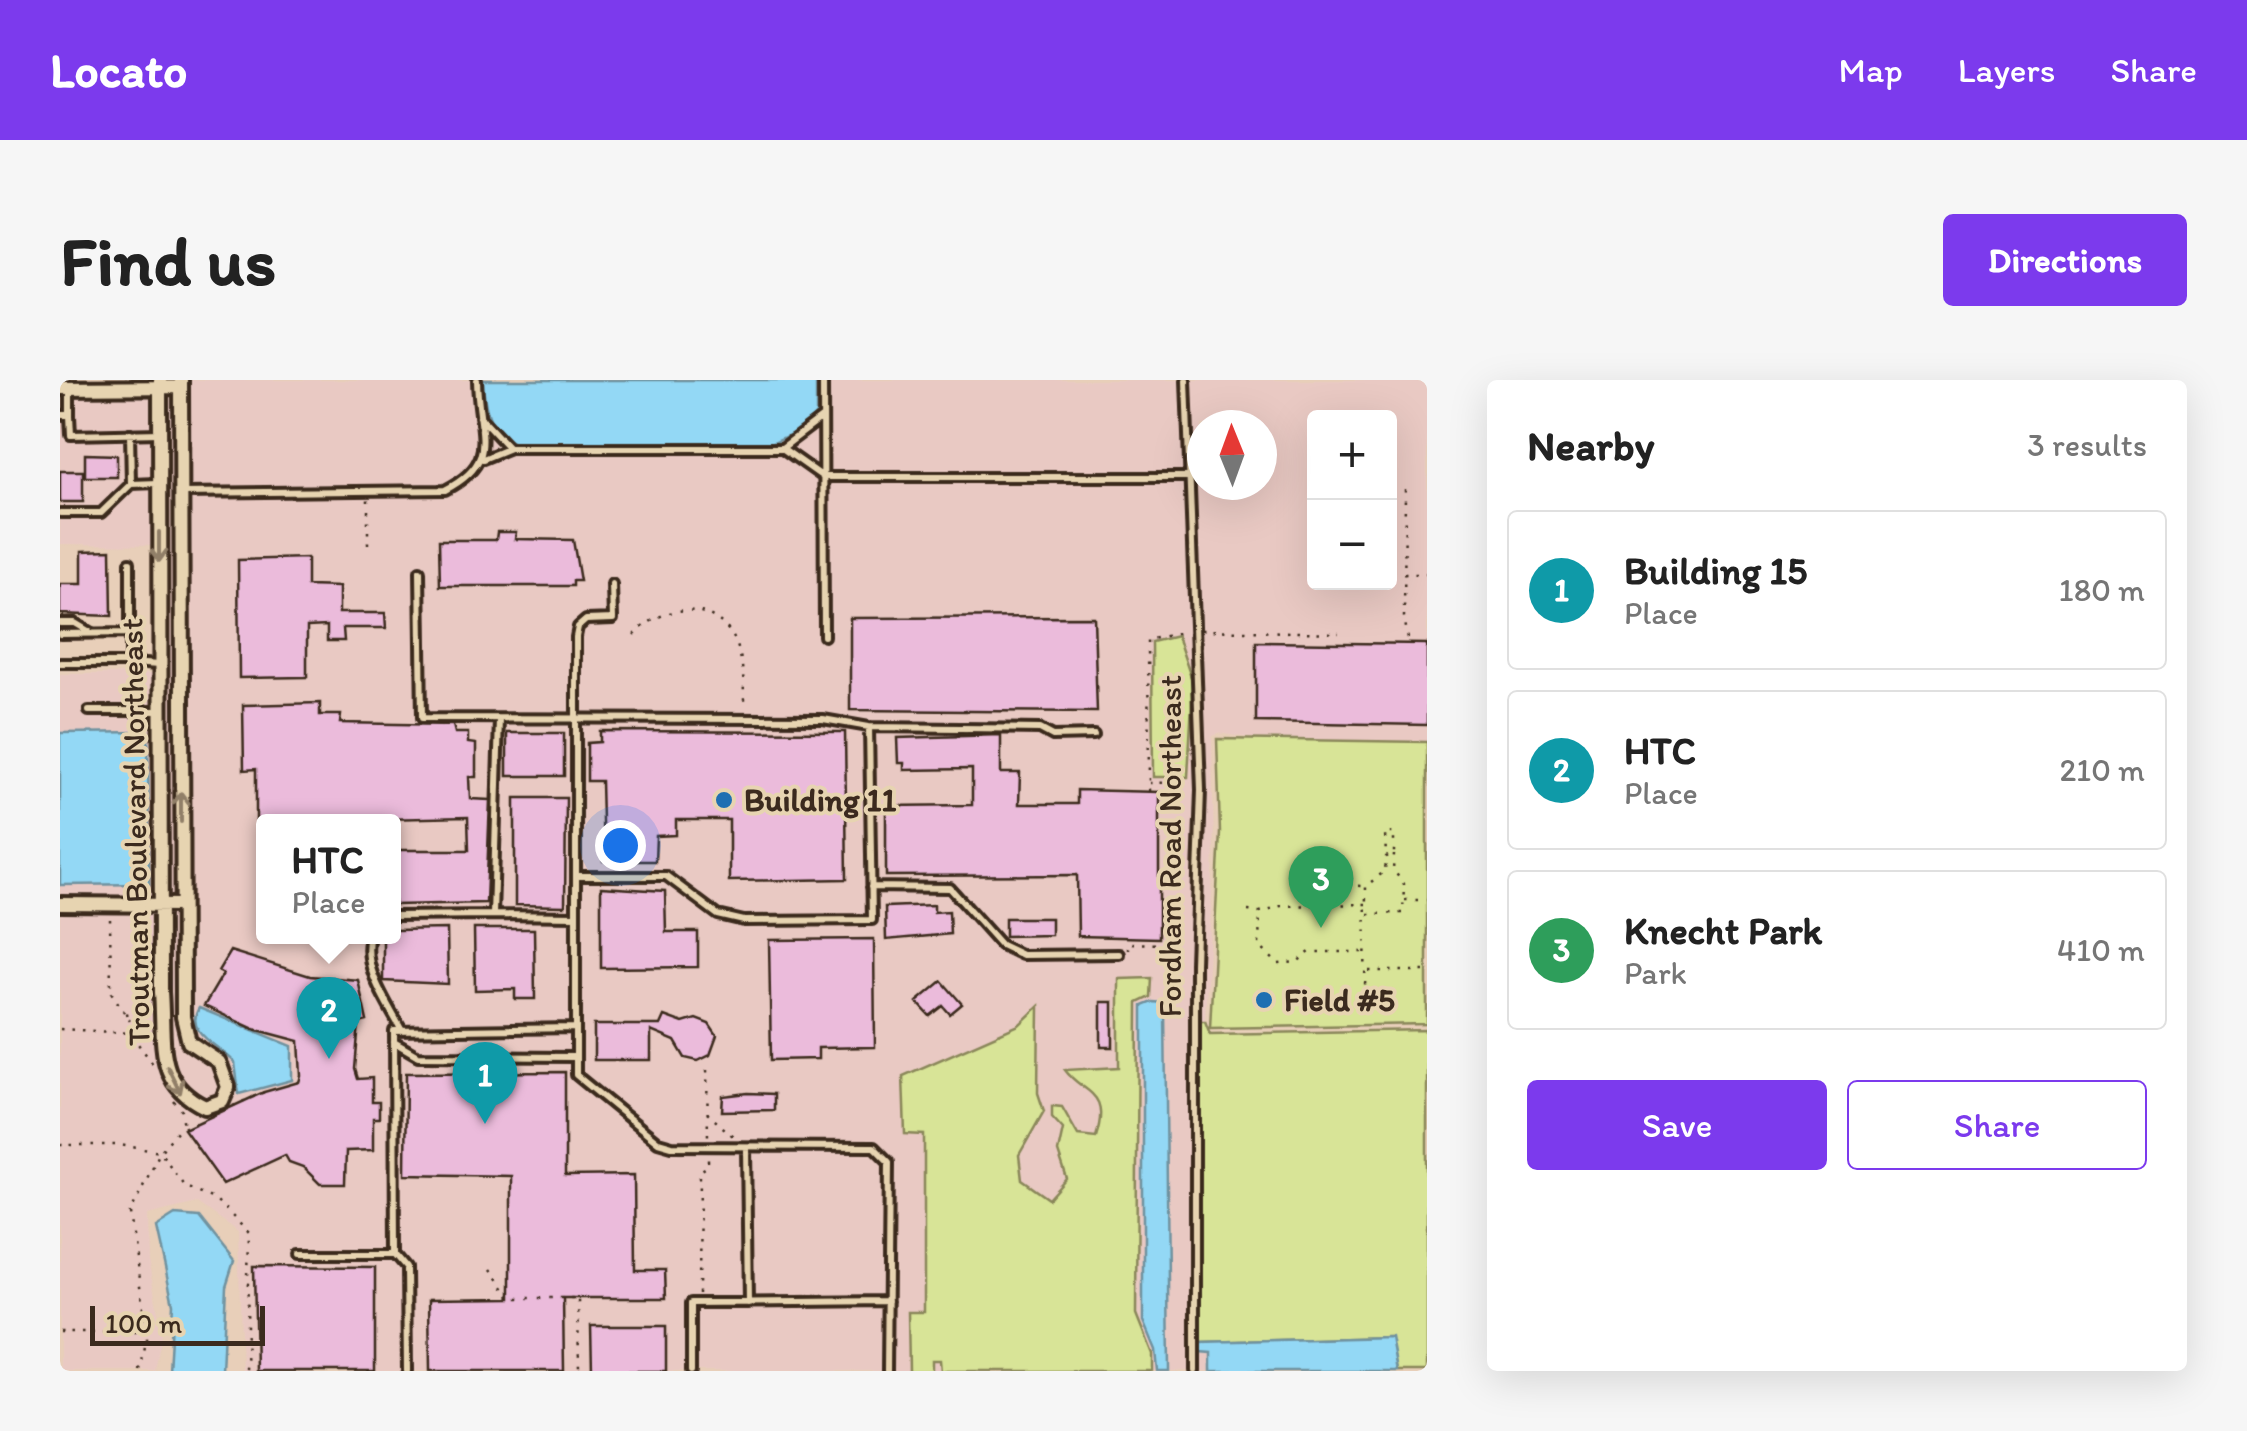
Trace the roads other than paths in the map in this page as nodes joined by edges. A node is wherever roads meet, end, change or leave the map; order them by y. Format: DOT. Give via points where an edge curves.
graph roads {
  1 [pos="477,380"];
  2 [pos="823,380"];
  3 [pos="1186,380"];
  4 [pos="181,383"];
  5 [pos="160,384"];
  6 [pos="65,388"];
  7 [pos="1187,410"];
  8 [pos="478,414"];
  9 [pos="60,415"];
  10 [pos="70,415"];
  11 [pos="823,416"];
  12 [pos="160,433"];
  13 [pos="130,434"];
  14 [pos="510,448"];
  15 [pos="782,448"];
  16 [pos="482,459"];
  17 [pos="823,477"];
  18 [pos="1187,477"];
  19 [pos="132,484"];
  20 [pos="160,484"];
  21 [pos="181,493"];
  22 [pos="1191,500"];
  23 [pos="60,513"];
  24 [pos="130,562"];
  25 [pos="420,571"];
  26 [pos="612,584"];
  27 [pos="60,622"];
  28 [pos="91,633"];
  29 [pos="130,633"];
  30 [pos="60,634"];
  31 [pos="824,636"];
  32 [pos="60,663"];
  33 [pos="130,663"];
  34 [pos="158,666"];
  35 [pos="181,666"];
  36 [pos="90,710"];
  37 [pos="158,711"];
  38 [pos="500,718"];
  39 [pos="579,719"];
  40 [pos="870,727"];
  41 [pos="1094,736"];
  42 [pos="576,876"];
  43 [pos="872,887"];
  44 [pos="60,904"];
  45 [pos="181,904"];
  46 [pos="158,905"];
  47 [pos="401,916"];
  48 [pos="494,916"];
  49 [pos="576,916"];
  50 [pos="368,944"];
  51 [pos="1119,954"];
  52 [pos="574,1028"];
  53 [pos="402,1031"];
  54 [pos="393,1042"];
  55 [pos="574,1057"];
  56 [pos="746,1148"];
  57 [pos="300,1254"];
  58 [pos="395,1254"];
  59 [pos="888,1301"];
  60 [pos="748,1303"];
  61 [pos="407,1371"];
  62 [pos="691,1371"];
  63 [pos="887,1371"];
  64 [pos="1194,1371"];
  1 -- 8 [label="lane"];
  2 -- 11 [label="lane"];
  3 -- 7 [label="lane, Fordham Road Northeast"];
  4 -- 5 [label="street"];
  4 -- 21 [label="street, Troutman Boulevard Northeast"];
  5 -- 6 [label="street"];
  5 -- 12 [label="street, Troutman Boulevard Northeast"];
  6 -- 10 [label="lane"];
  8 -- 14 [label="lane"];
  8 -- 16 [label="lane"];
  9 -- 10 [label="lane"];
  10 -- 13 [label="lane" via="70,434"];
  11 -- 15 [label="lane"];
  11 -- 17 [label="lane"];
  12 -- 13 [label="lane"];
  12 -- 20 [label="street, Troutman Boulevard Northeast"];
  13 -- 19 [label="lane"];
  14 -- 15 [label="lane"];
  14 -- 16 [label="lane"];
  15 -- 17 [label="lane"];
  16 -- 21 [label="lane" via="472,476 445,490"];
  17 -- 18 [label="lane"];
  17 -- 31 [label="lane"];
  19 -- 20 [label="lane"];
  19 -- 23 [label="lane" via="101,513"];
  20 -- 34 [label="street, Troutman Boulevard Northeast, one-way"];
  21 -- 35 [label="street, Troutman Boulevard Northeast"];
  22 -- 64 [label="lane, Fordham Road Northeast" via="1202,790 1195,914"];
  24 -- 29 [label="lane"];
  25 -- 38 [label="lane" via="422,718"];
  26 -- 39 [label="lane" via="613,619 586,620 578,627"];
  27 -- 28 [label="lane" via="75,622"];
  28 -- 29 [label="lane"];
  28 -- 30 [label="lane"];
  29 -- 33 [label="lane"];
  32 -- 33 [label="lane"];
  33 -- 34 [label="lane"];
  34 -- 35 [label="street"];
  34 -- 37 [label="street, Troutman Boulevard Northeast"];
  45 -- 35 [label="street, Troutman Boulevard Northeast, one-way"];
  36 -- 37 [label="lane"];
  37 -- 46 [label="street, Troutman Boulevard Northeast"];
  38 -- 39 [label="lane"];
  38 -- 48 [label="lane"];
  39 -- 40 [label="lane" via="823,719"];
  39 -- 42 [label="lane"];
  40 -- 41 [label="lane"];
  40 -- 43 [label="lane"];
  42 -- 43 [label="lane" via="666,876 718,915 779,924 872,920"];
  42 -- 49 [label="lane"];
  43 -- 51 [label="lane" via="950,888 1001,945 1022,955"];
  44 -- 46 [label="street"];
  45 -- 46 [label="street"];
  46 -- 45 [label="street, Troutman Boulevard Northeast, one-way" via="165,1059 183,1096 206,1107 222,1101 228,1087 219,1062 189,1042"];
  47 -- 48 [label="lane"];
  48 -- 49 [label="lane"];
  49 -- 52 [label="lane"];
  50 -- 53 [label="lane"];
  52 -- 53 [label="lane"];
  52 -- 55 [label="lane"];
  53 -- 54 [label="lane" via="394,1030"];
  54 -- 55 [label="lane" via="418,1056"];
  54 -- 58 [label="lane"];
  55 -- 56 [label="lane" via="584,1084 658,1142"];
  56 -- 59 [label="lane" via="874,1147 889,1162"];
  56 -- 60 [label="lane"];
  57 -- 58 [label="lane"];
  58 -- 61 [label="lane" via="406,1266"];
  59 -- 60 [label="lane"];
  59 -- 63 [label="lane"];
  60 -- 62 [label="lane" via="691,1303"];
}
